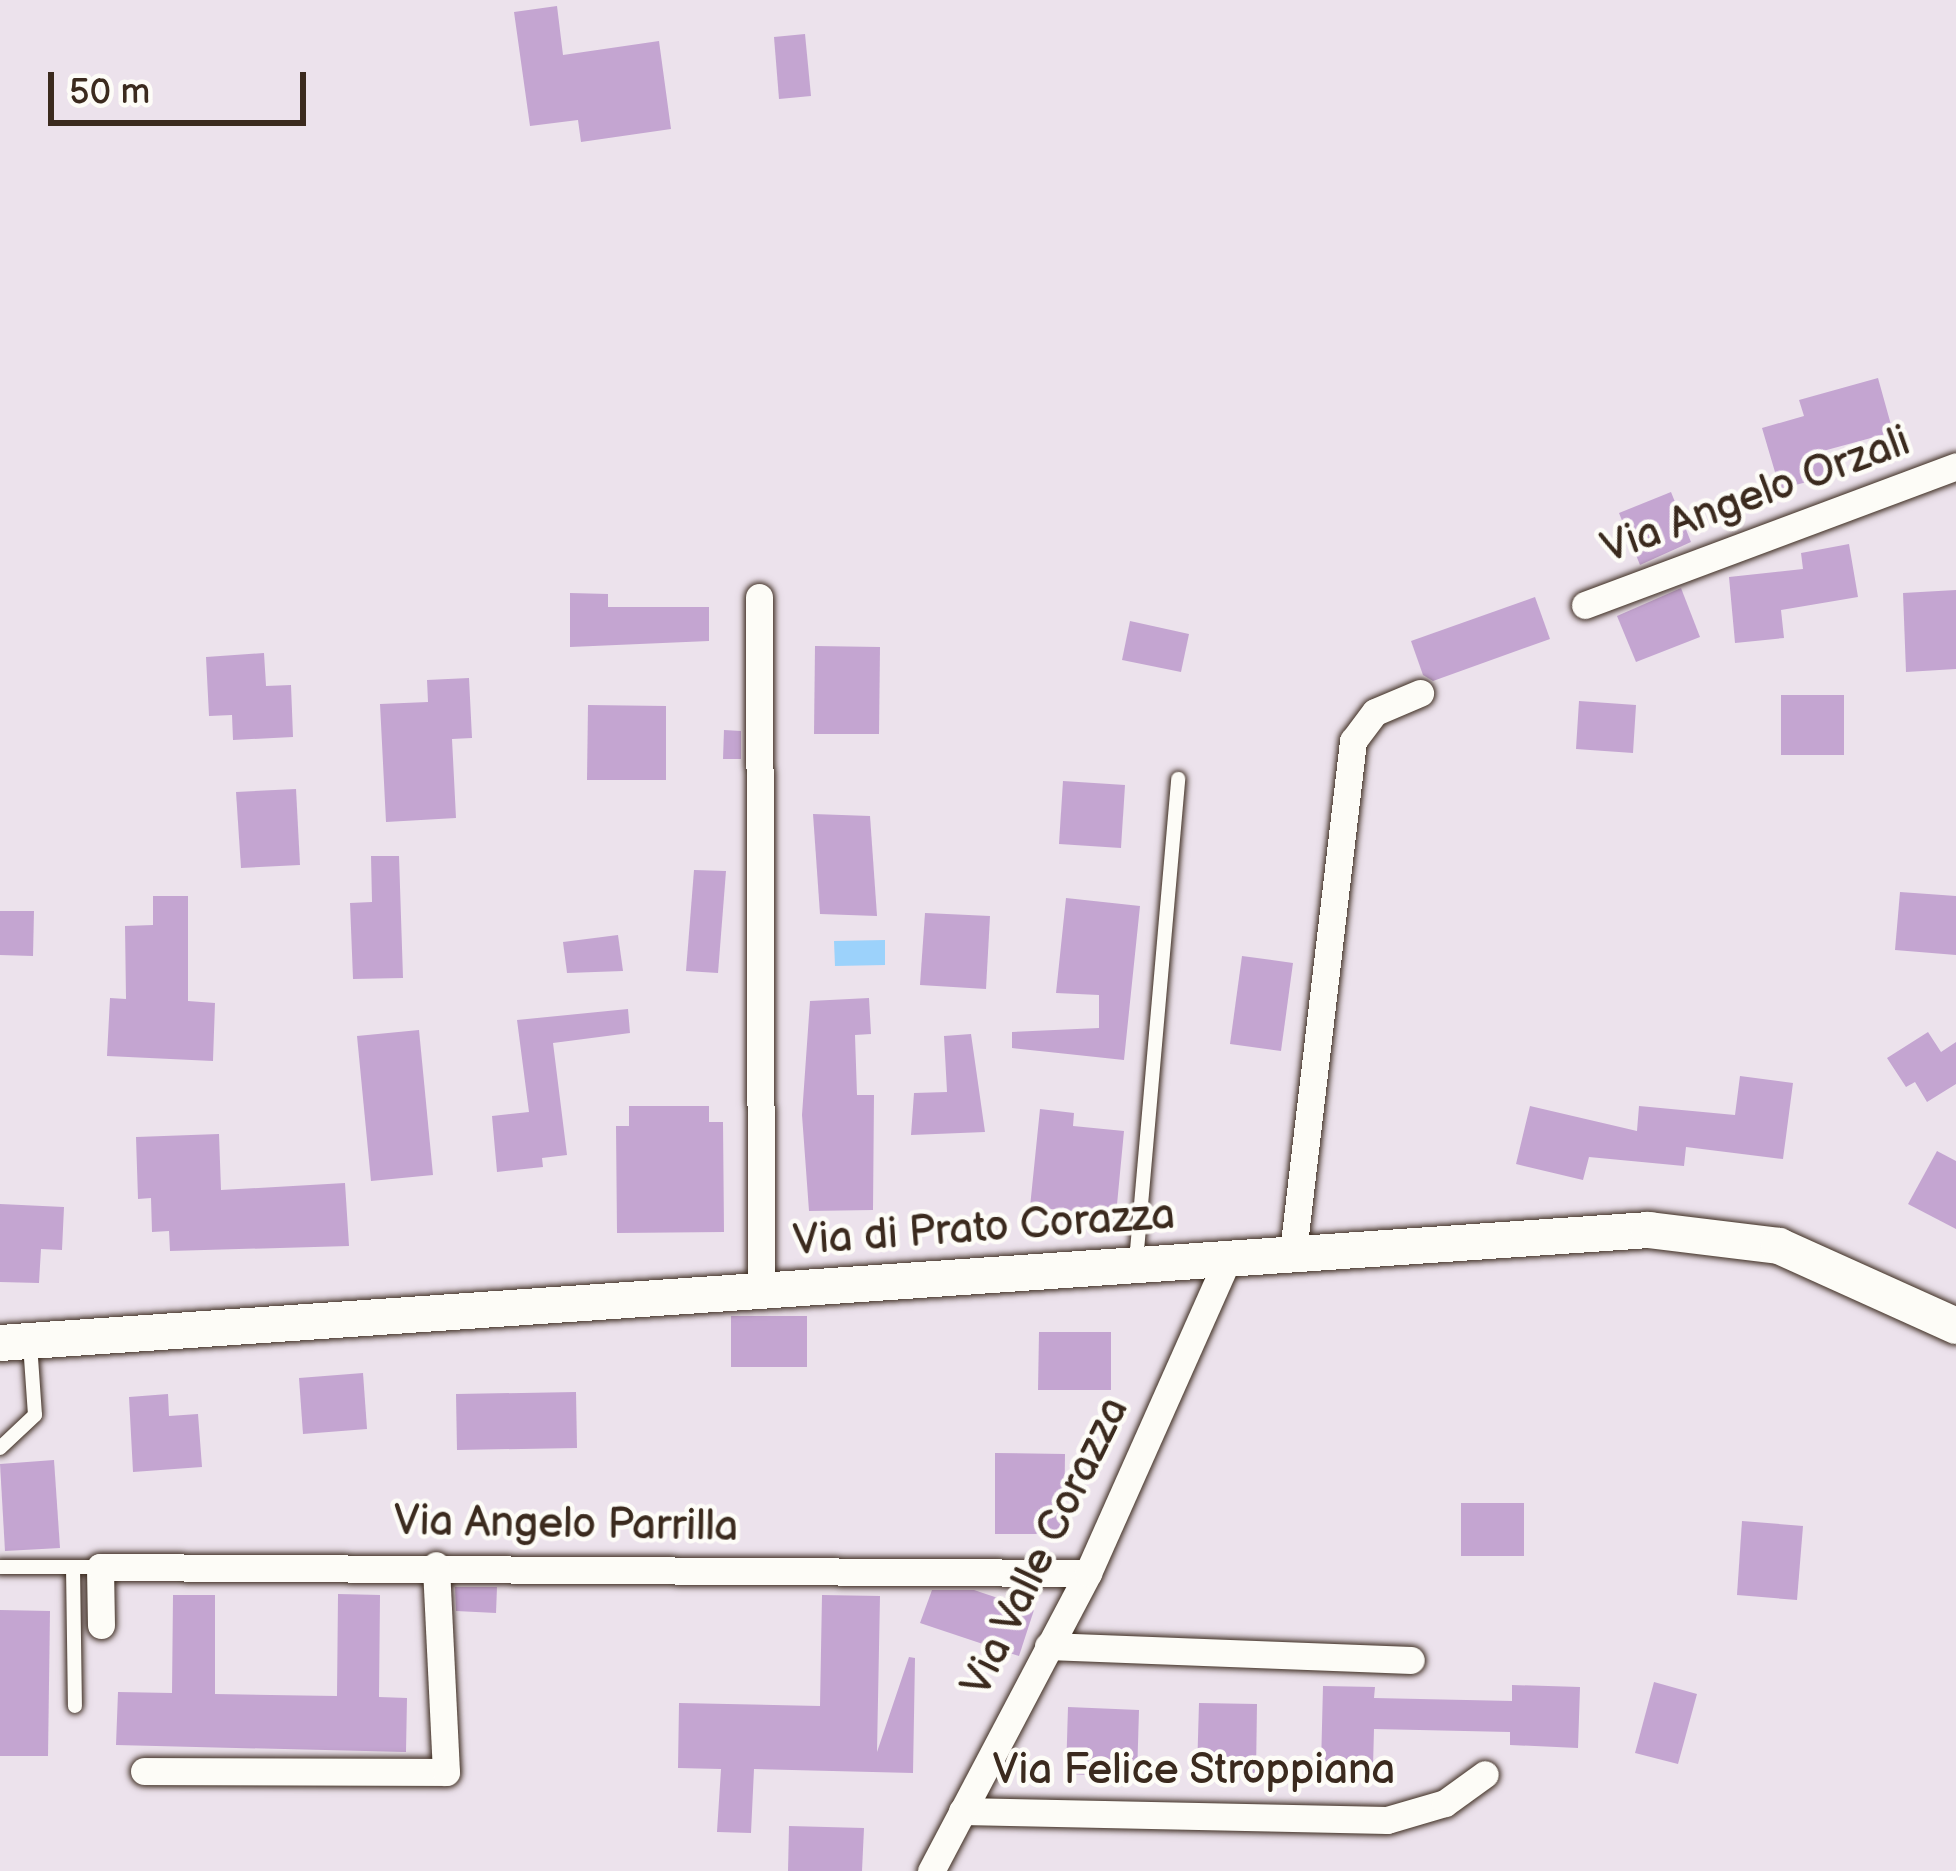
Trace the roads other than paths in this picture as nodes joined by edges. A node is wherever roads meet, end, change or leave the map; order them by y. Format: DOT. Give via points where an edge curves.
graph roads {
  1 [pos="1956,466"];
  2 [pos="759,597"];
  3 [pos="1585,604"];
  4 [pos="1420,693"];
  5 [pos="1178,779"];
  6 [pos="1293,1252"];
  7 [pos="1229,1256"];
  8 [pos="1136,1262"];
  9 [pos="761,1290"];
  10 [pos="1956,1326"];
  11 [pos="15,1342"];
  12 [pos="0,1448"];
  13 [pos="436,1565"];
  14 [pos="0,1567"];
  15 [pos="86,1567"];
  16 [pos="1088,1573"];
  17 [pos="101,1624"];
  18 [pos="1048,1646"];
  19 [pos="1411,1660"];
  20 [pos="75,1706"];
  21 [pos="144,1772"];
  22 [pos="1485,1774"];
  23 [pos="962,1811"];
  24 [pos="931,1871"];
  1 -- 3 [label="street, Via Angelo Orzali"];
  2 -- 9 [label="street"];
  4 -- 6 [label="street" via="1375,712 1352,741"];
  5 -- 8 [label="lane"];
  6 -- 7 [label="street, Via di Prato Corazza"];
  6 -- 10 [label="street, Via di Prato Corazza" via="1717,1233 1826,1262"];
  7 -- 8 [label="street, Via di Prato Corazza"];
  7 -- 16 [label="street, Via Valle Corazza"];
  8 -- 9 [label="street, Via di Prato Corazza"];
  9 -- 11 [label="street, Via di Prato Corazza"];
  11 -- 12 [label="lane" via="34,1415"];
  13 -- 15 [label="street, Via Angelo Parrilla"];
  13 -- 16 [label="street, Via Angelo Parrilla"];
  13 -- 21 [label="street" via="446,1772"];
  14 -- 15 [label="lane"];
  15 -- 17 [label="street"];
  15 -- 20 [label="lane"];
  16 -- 18 [label="street, Via Valle Corazza"];
  18 -- 19 [label="street"];
  18 -- 23 [label="street, Via Valle Corazza"];
  22 -- 23 [label="street, Via Felice Stroppiana" via="1427,1811 1375,1821"];
  23 -- 24 [label="street, Via Valle Corazza"];
}
